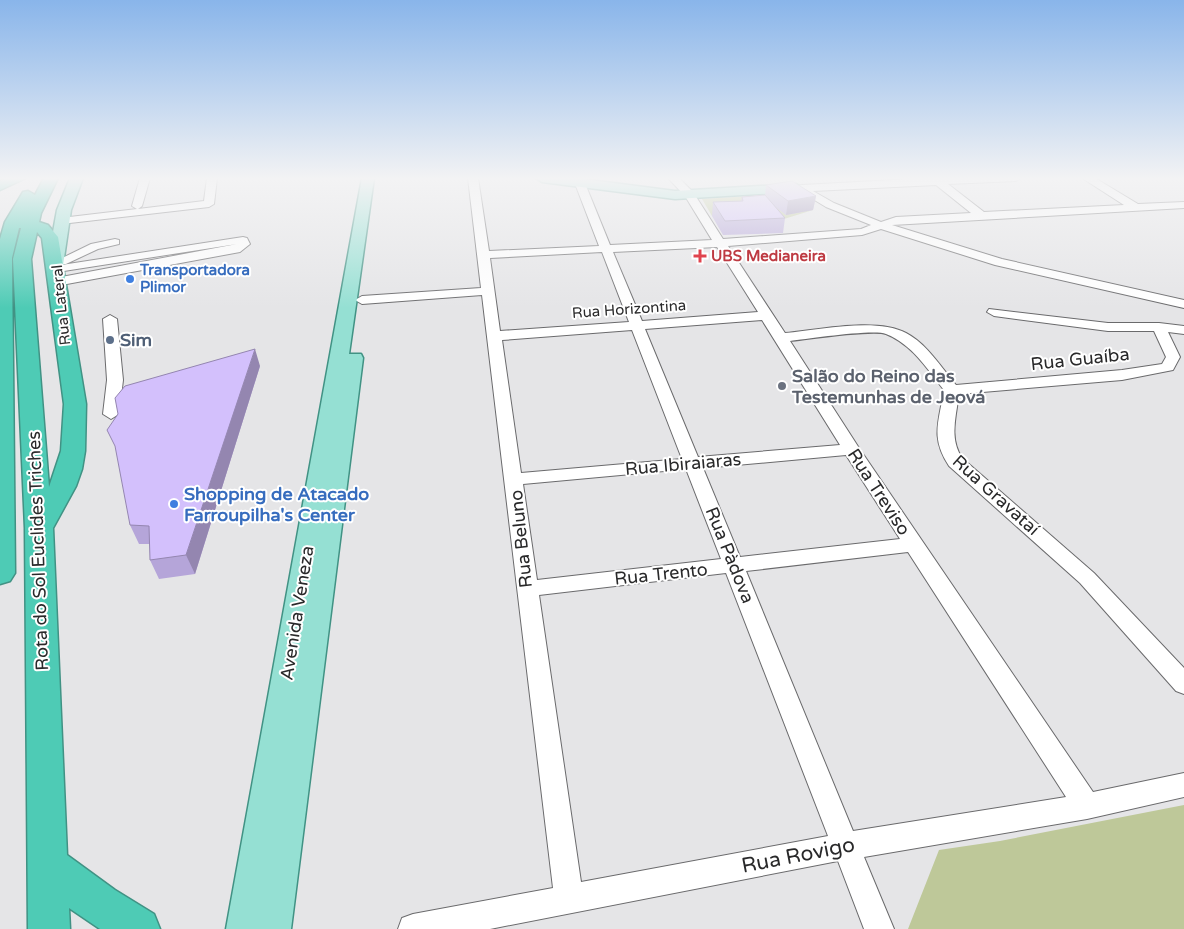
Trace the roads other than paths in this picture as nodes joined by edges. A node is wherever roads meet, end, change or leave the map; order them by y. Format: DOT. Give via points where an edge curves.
graph roads {
  1 [pos="11,221"];
  2 [pos="13,221"];
  3 [pos="20,221"];
  4 [pos="61,221"];
  5 [pos="363,221"];
  6 [pos="372,221"];
  7 [pos="478,221"];
  8 [pos="594,221"];
  9 [pos="706,221"];
  10 [pos="864,221"];
  11 [pos="892,221"];
  12 [pos="880,225"];
  13 [pos="114,242"];
  14 [pos="718,243"];
  15 [pos="605,249"];
  16 [pos="482,255"];
  17 [pos="55,272"];
  18 [pos="488,291"];
  19 [pos="362,300"];
  20 [pos="24,303"];
  21 [pos="1184,304"];
  22 [pos="994,312"];
  23 [pos="765,316"];
  24 [pos="110,319"];
  25 [pos="636,325"];
  26 [pos="1108,327"];
  27 [pos="1159,327"];
  28 [pos="63,330"];
  29 [pos="1184,330"];
  30 [pos="350,334"];
  31 [pos="495,336"];
  32 [pos="780,338"];
  33 [pos="1167,342"];
  34 [pos="952,390"];
  35 [pos="111,414"];
  36 [pos="851,449"];
  37 [pos="693,463"];
  38 [pos="0,477"];
  39 [pos="515,479"];
  40 [pos="39,528"];
  41 [pos="914,544"];
  42 [pos="734,566"];
  43 [pos="0,573"];
  44 [pos="526,589"];
  45 [pos="1184,684"];
  46 [pos="295,691"];
  47 [pos="1184,785"];
  48 [pos="1087,806"];
  49 [pos="846,846"];
  50 [pos="48,866"];
  51 [pos="569,899"];
  52 [pos="445,926"];
  53 [pos="49,929"];
  54 [pos="139,929"];
  55 [pos="245,929"];
  56 [pos="272,929"];
  57 [pos="413,929"];
  58 [pos="879,929"];
  1 -- 38 [label="highway, Rota do Sol Euclides Triches" via="2,258"];
  2 -- 20 [label="highway, Rota do Sol Euclides Triches" via="22,259"];
  3 -- 17 [label="highway" via="47,232"];
  4 -- 17 [label="main road, Rua Lateral"];
  5 -- 30 [label="main road, Avenida Veneza"];
  6 -- 19 [label="main road, Avenida Veneza"];
  7 -- 16 [label="street, Rua Beluno"];
  8 -- 15 [label="street, Rua Pàdova"];
  9 -- 14 [label="street, Rua Treviso"];
  10 -- 12 [label="street"];
  11 -- 12 [label="street"];
  12 -- 14 [label="street" via="862,232"];
  12 -- 21 [label="street" via="1040,273"];
  13 -- 17 [label="street" via="95,246"];
  14 -- 15 [label="street"];
  14 -- 23 [label="street, Rua Treviso"];
  15 -- 16 [label="street"];
  15 -- 25 [label="street, Rua Pàdova"];
  16 -- 18 [label="street, Rua Beluno"];
  17 -- 17 [label="street" via="227,250 244,244 243,240"];
  17 -- 28 [label="highway, Rua Lateral"];
  18 -- 19 [label="street"];
  18 -- 31 [label="street, Rua Beluno"];
  19 -- 30 [label="main road, Avenida Veneza"];
  20 -- 28 [label="highway"];
  20 -- 40 [label="highway, Rota do Sol Euclides Triches"];
  22 -- 26 [label="street"];
  23 -- 25 [label="street, Rua Horizontina"];
  23 -- 32 [label="street, Rua Treviso"];
  24 -- 35 [label="street" via="115,380"];
  25 -- 31 [label="street, Rua Horizontina"];
  25 -- 37 [label="street, Rua Pàdova"];
  26 -- 27 [label="street"];
  26 -- 33 [label="street"];
  27 -- 29 [label="street"];
  27 -- 33 [label="street, Rua Guaíba"];
  28 -- 40 [label="highway, Rua Lateral" via="75,404 73,451 63,486"];
  30 -- 46 [label="main road, Avenida Veneza"];
  31 -- 39 [label="street, Rua Beluno"];
  32 -- 34 [label="street" via="888,329 900,333"];
  32 -- 36 [label="street, Rua Treviso"];
  33 -- 34 [label="street, Rua Guaíba" via="1173,357 1168,367 1122,375"];
  34 -- 45 [label="street, Rua Gravataí" via="945,437 946,447 955,462 1087,578"];
  36 -- 37 [label="street, Rua Ibiraiaras"];
  36 -- 41 [label="street, Rua Treviso"];
  37 -- 39 [label="street, Rua Ibiraiaras"];
  37 -- 42 [label="street, Rua Pàdova"];
  38 -- 43 [label="highway, Rota do Sol Euclides Triches"];
  39 -- 44 [label="street, Rua Beluno"];
  40 -- 50 [label="highway, Rota do Sol Euclides Triches"];
  41 -- 42 [label="street, Rua Trento"];
  41 -- 48 [label="street, Rua Treviso"];
  42 -- 44 [label="street, Rua Trento"];
  42 -- 49 [label="street, Rua Pàdova"];
  44 -- 51 [label="street, Rua Beluno"];
  46 -- 55 [label="main road, Avenida Veneza"];
  46 -- 56 [label="main road, Avenida Veneza"];
  47 -- 48 [label="street, Rua Rovigo"];
  48 -- 49 [label="street, Rua Rovigo"];
  49 -- 51 [label="street, Rua Rovigo"];
  49 -- 58 [label="street, Rua Pàdova"];
  50 -- 53 [label="highway, Rota do Sol Euclides Triches"];
  50 -- 54 [label="highway"];
  51 -- 52 [label="street, Rua Rovigo"];
  52 -- 57 [label="street, Rua Rovigo"];
}
